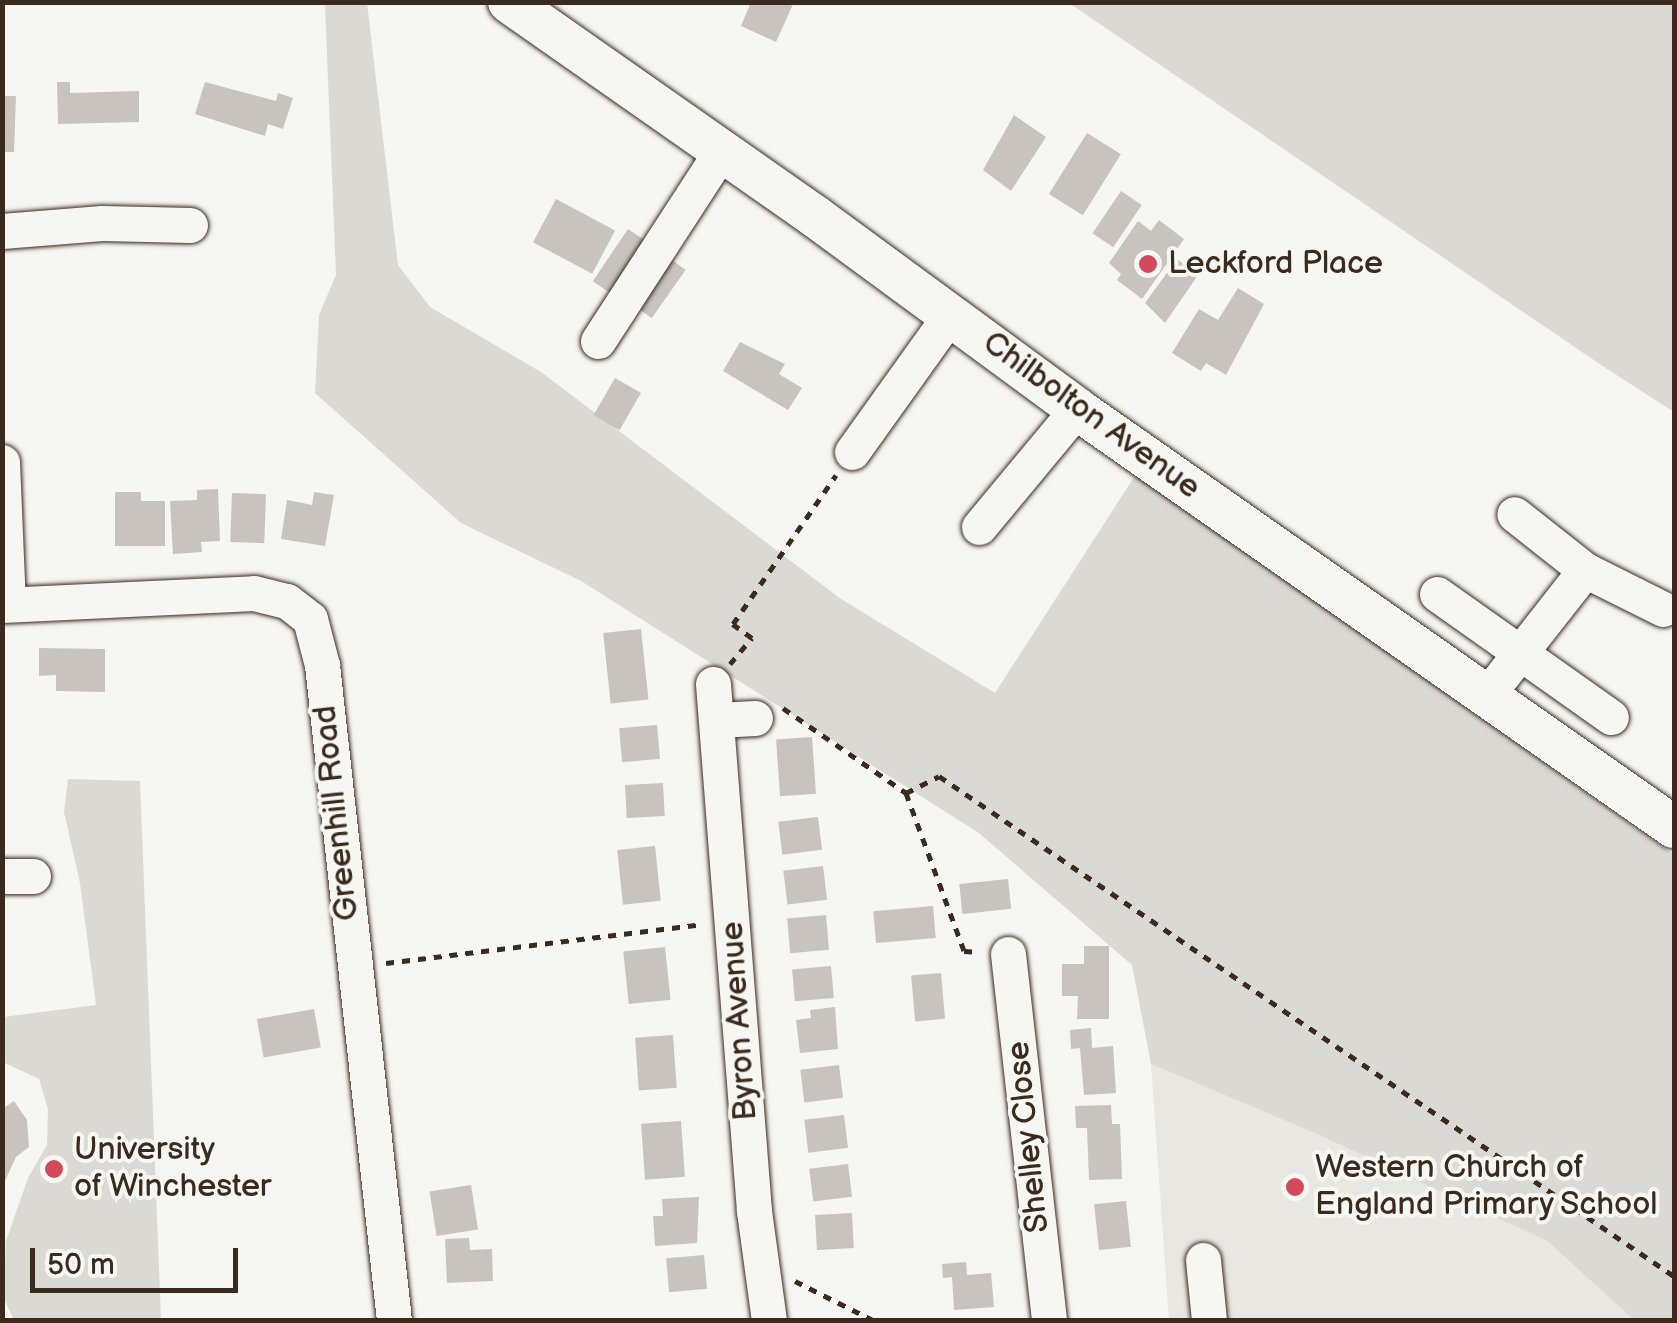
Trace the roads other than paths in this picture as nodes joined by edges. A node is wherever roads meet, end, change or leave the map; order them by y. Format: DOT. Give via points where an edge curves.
graph roads {
  1 [pos="509,2"];
  2 [pos="722,150"];
  3 [pos="190,225"];
  4 [pos="2,232"];
  5 [pos="950,315"];
  6 [pos="598,342"];
  7 [pos="1077,408"];
  8 [pos="852,452"];
  9 [pos="2,462"];
  10 [pos="1514,514"];
  11 [pos="979,527"];
  12 [pos="1585,570"];
  13 [pos="1437,594"];
  14 [pos="5,605"];
  15 [pos="1664,608"];
  16 [pos="1522,650"];
  17 [pos="713,684"];
  18 [pos="1487,695"];
  19 [pos="1611,716"];
  20 [pos="756,718"];
  21 [pos="717,720"];
  22 [pos="1674,826"];
  23 [pos="1008,954"];
  24 [pos="1203,1260"];
  25 [pos="394,1320"];
  26 [pos="769,1320"];
  27 [pos="1049,1320"];
  28 [pos="1209,1320"];
  1 -- 2 [label="main road, Chilbolton Avenue"];
  2 -- 5 [label="main road, Chilbolton Avenue"];
  2 -- 6 [label="street"];
  3 -- 4 [label="street" via="102,223"];
  5 -- 7 [label="main road, Chilbolton Avenue"];
  5 -- 8 [label="street"];
  7 -- 11 [label="street"];
  7 -- 18 [label="main road, Chilbolton Avenue"];
  9 -- 14 [label="street"];
  10 -- 12 [label="street"];
  12 -- 15 [label="street"];
  12 -- 16 [label="street"];
  13 -- 16 [label="street"];
  14 -- 25 [label="street, Greenhill Road" via="254,593 287,601 310,619 322,664"];
  16 -- 18 [label="street"];
  16 -- 19 [label="street"];
  17 -- 21 [label="street, Byron Avenue"];
  18 -- 22 [label="main road, Chilbolton Avenue"];
  20 -- 21 [label="street"];
  21 -- 26 [label="street, Byron Avenue"];
  23 -- 27 [label="street, Shelley Close"];
  24 -- 28 [label="street"];
}
